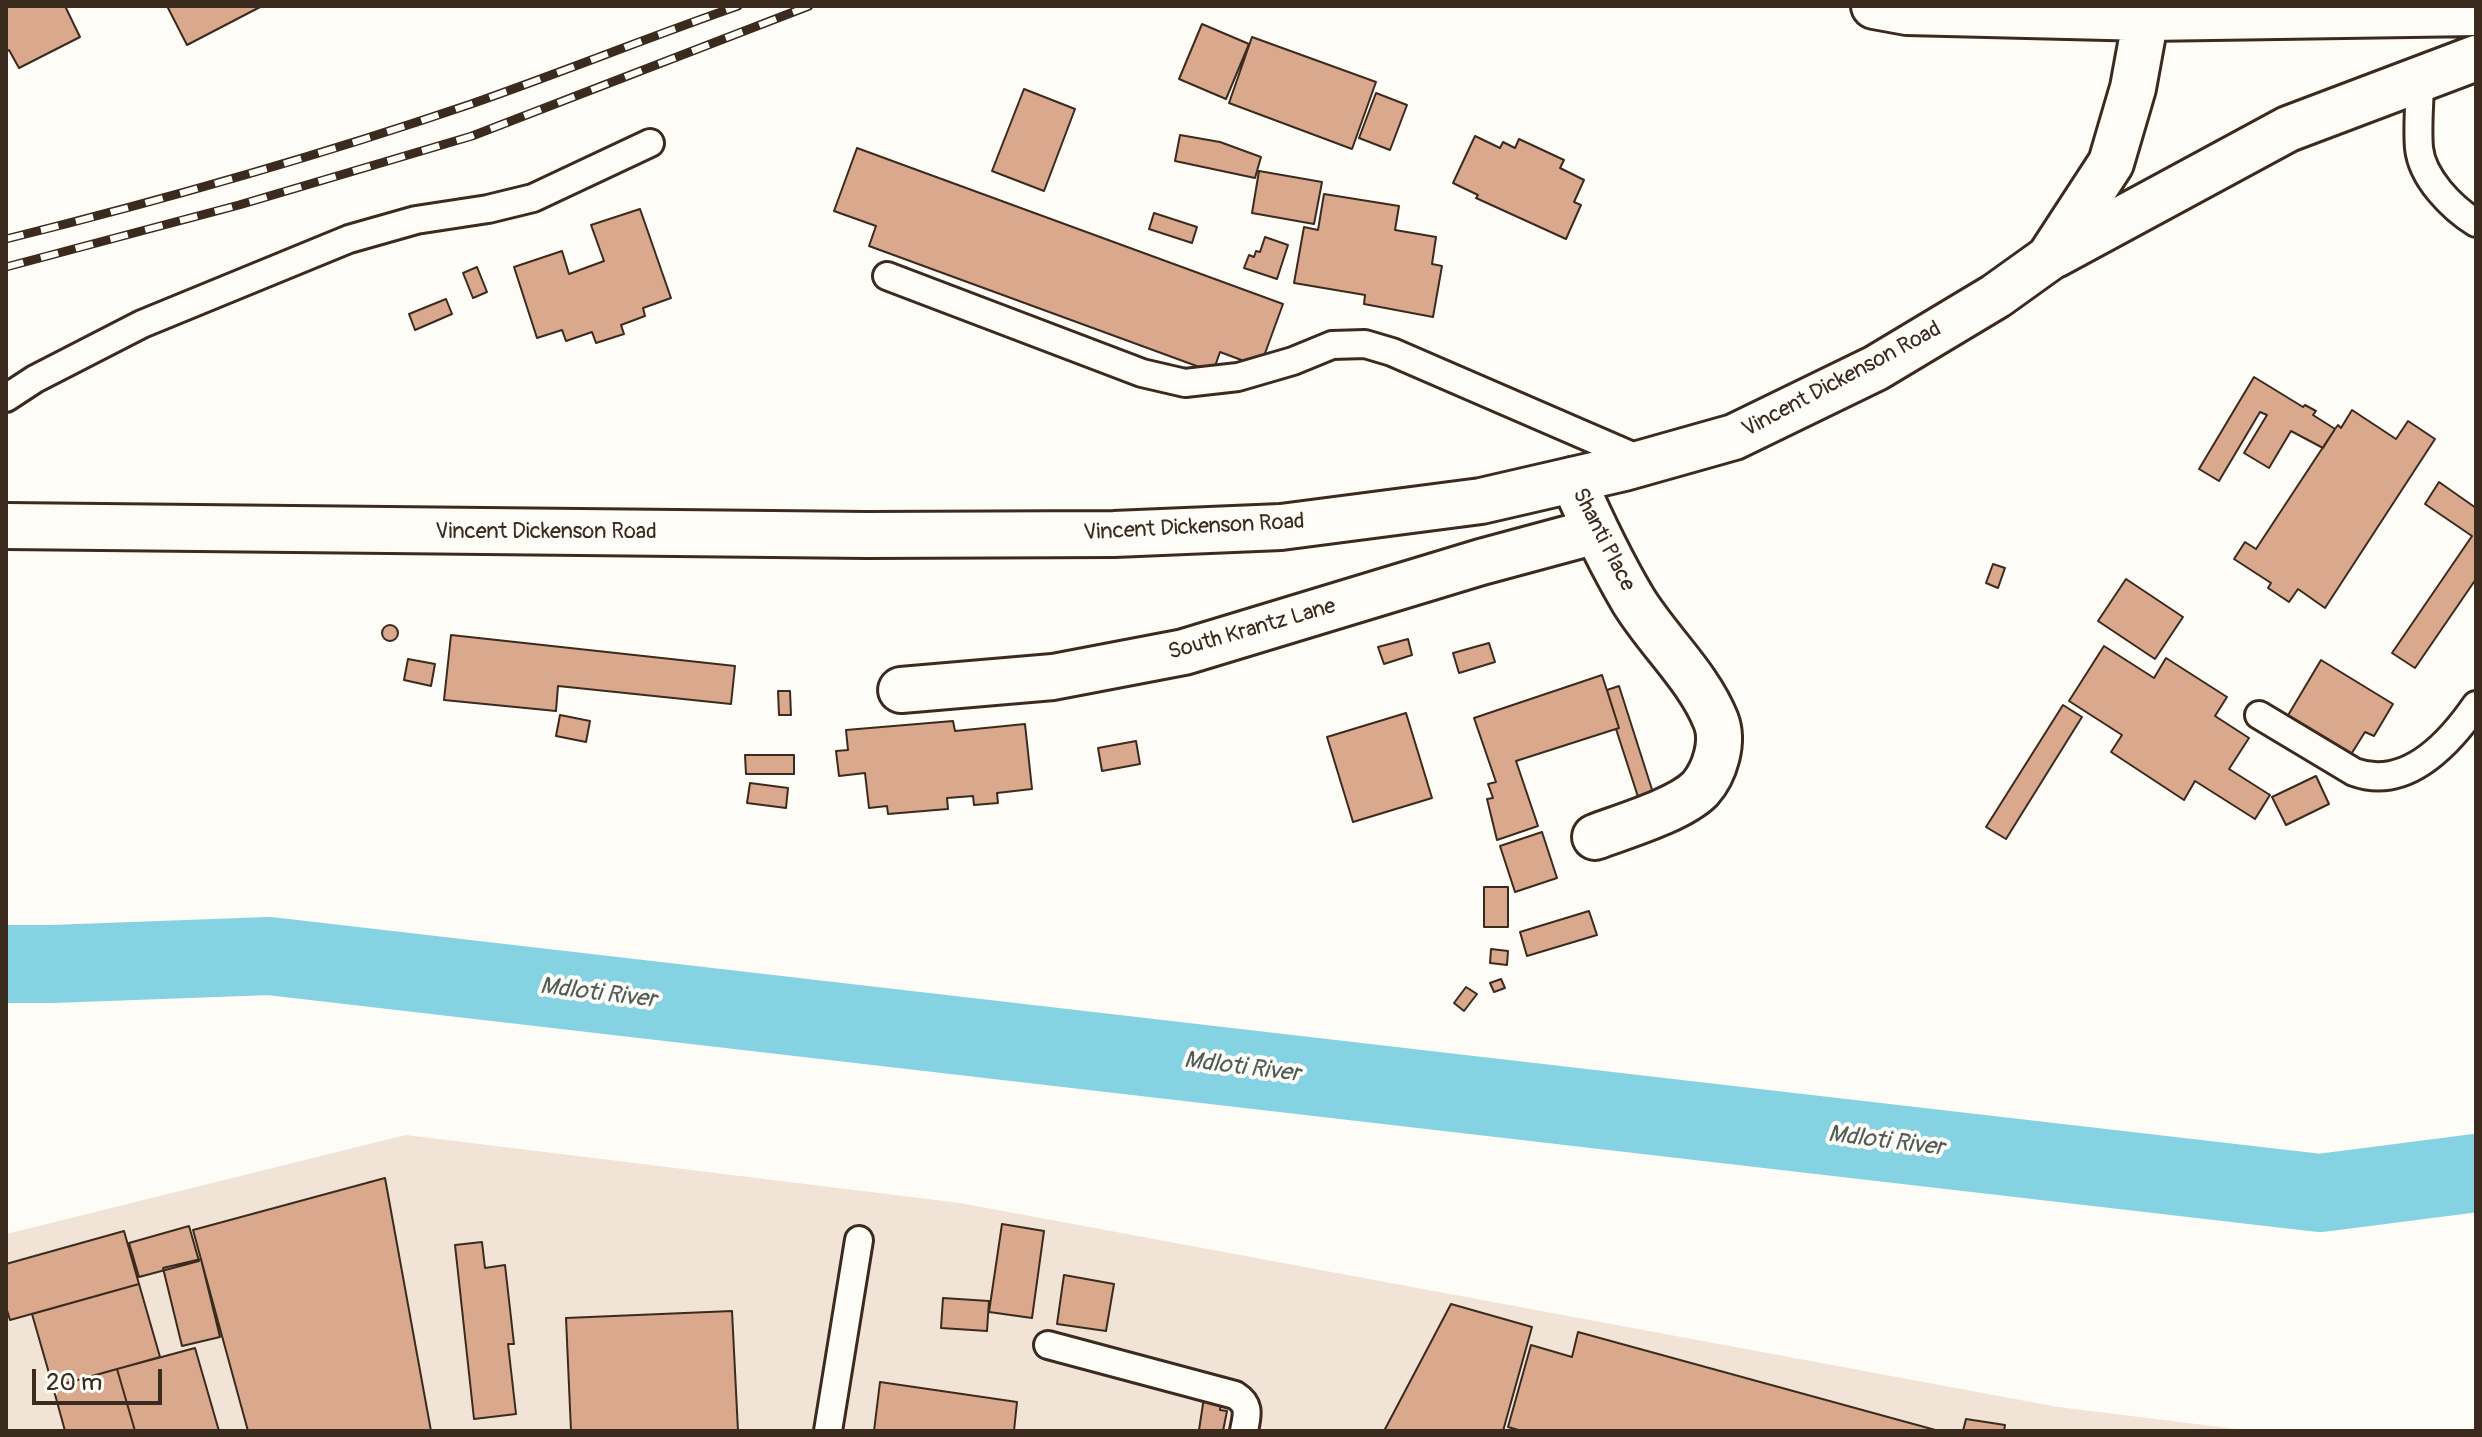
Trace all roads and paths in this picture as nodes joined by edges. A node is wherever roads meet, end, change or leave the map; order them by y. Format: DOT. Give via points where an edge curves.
graph roads {
  1 [pos="1874,6"];
  2 [pos="2147,12"];
  3 [pos="2476,13"];
  4 [pos="2476,58"];
  5 [pos="2420,78"];
  6 [pos="650,143"];
  7 [pos="2476,223"];
  8 [pos="2049,258"];
  9 [pos="887,276"];
  10 [pos="6,398"];
  11 [pos="1646,462"];
  12 [pos="1573,480"];
  13 [pos="6,526"];
  14 [pos="1596,531"];
  15 [pos="901,690"];
  16 [pos="2476,705"];
  17 [pos="2259,715"];
  18 [pos="1595,837"];
  19 [pos="859,1240"];
  20 [pos="1048,1345"];
  21 [pos="828,1431"];
  22 [pos="1244,1431"];
  1 -- 2 [label="main road" via="1907,12"];
  2 -- 3 [label="main road"];
  2 -- 8 [label="main road, Vincent Dickenson Road" via="2133,88 2111,163"];
  4 -- 5 [label="main road"];
  5 -- 7 [label="lane" via="2419,151 2427,173"];
  5 -- 8 [label="main road" via="2288,129"];
  6 -- 10 [label="lane" via="533,198 349,239 142,324"];
  8 -- 11 [label="main road, Vincent Dickenson Road" via="1876,368 1734,437"];
  9 -- 11 [label="lane" via="1142,373 1185,383 1238,377 1332,345 1365,344"];
  11 -- 12 [label="main road, Vincent Dickenson Road"];
  12 -- 13 [label="main road, Vincent Dickenson Road" via="1481,501 1281,527 1114,534"];
  12 -- 14 [label="main road, Shanti Place"];
  14 -- 15 [label="main road, South Krantz Lane" via="1184,652 1053,677"];
  14 -- 18 [label="main road, Shanti Place" via="1634,600 1699,691 1717,722 1720,744 1711,771 1685,801"];
  16 -- 17 [label="lane" via="2423,763 2391,775 2354,772"];
  19 -- 21 [label="lane"];
  20 -- 22 [label="lane" via="1235,1395 1248,1411"];
}
